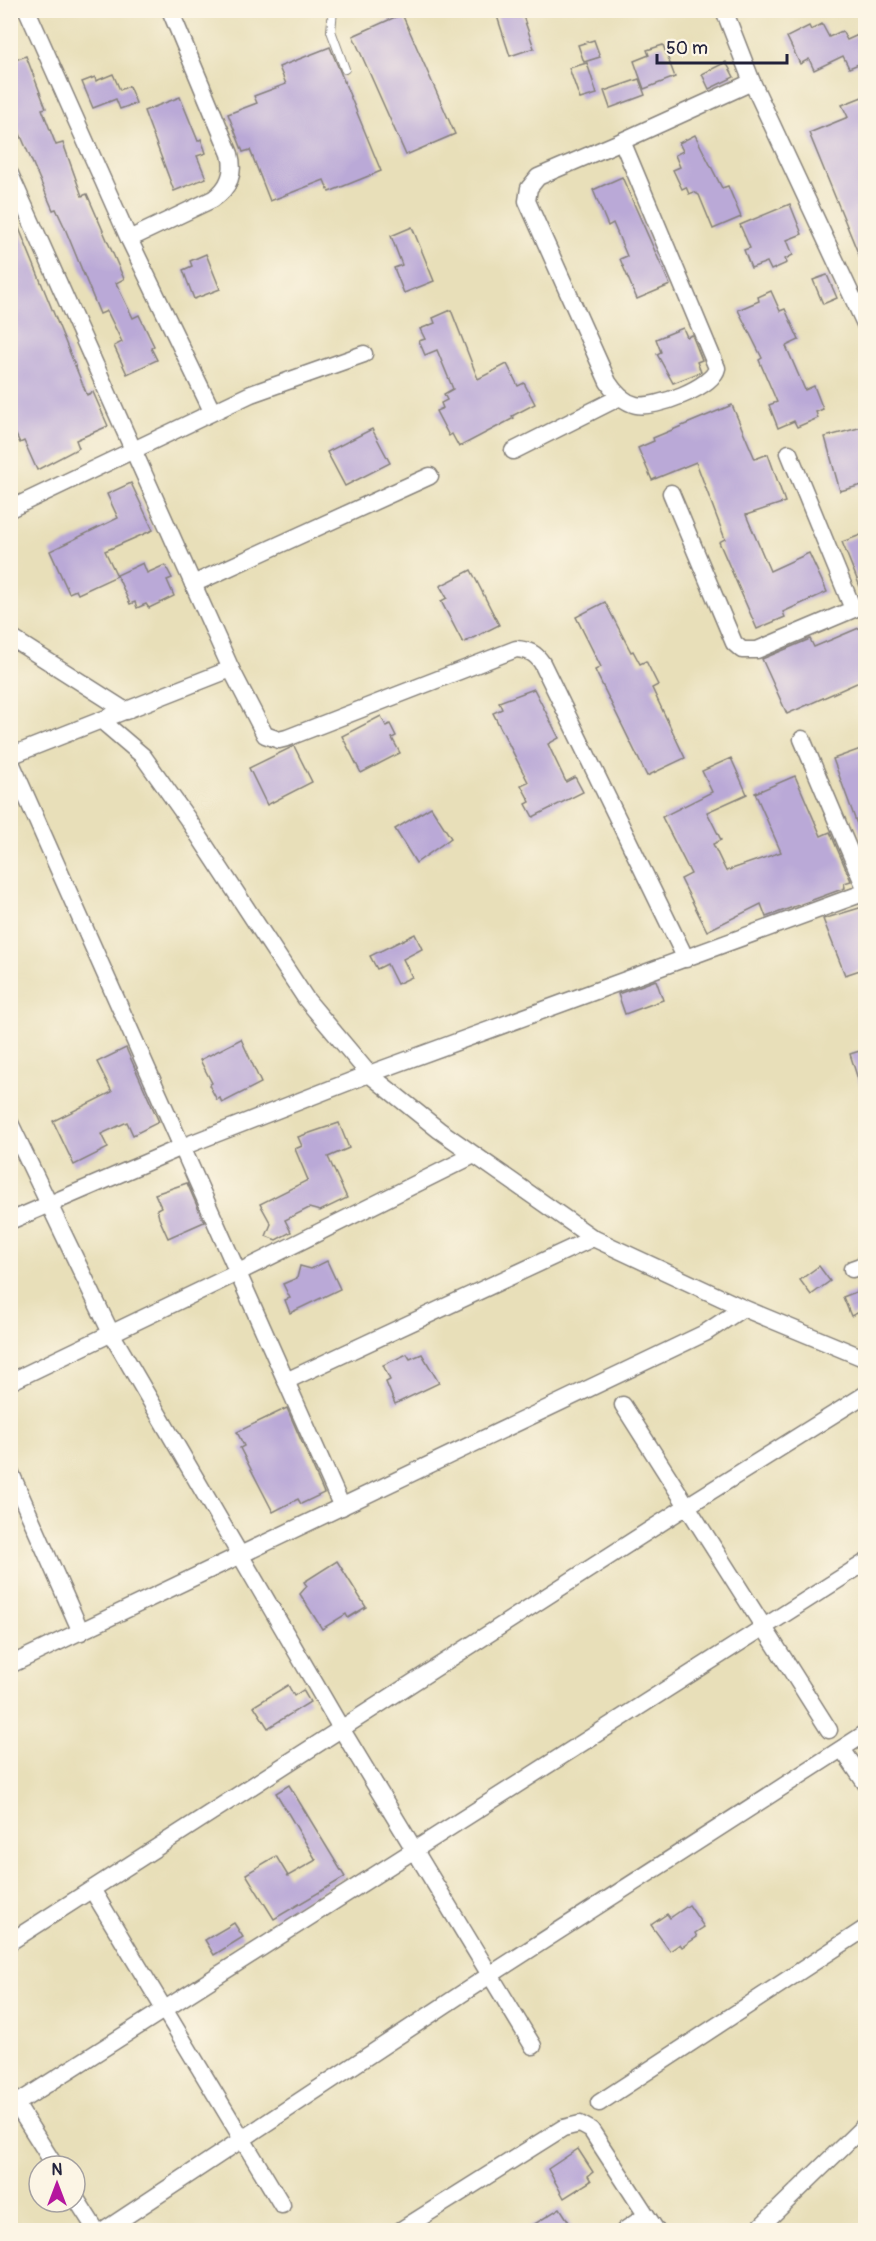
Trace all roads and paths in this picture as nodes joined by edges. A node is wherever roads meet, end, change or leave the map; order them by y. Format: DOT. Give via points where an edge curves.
graph roads {
  1 [pos="27,10"];
  2 [pos="170,10"];
  3 [pos="333,10"];
  4 [pos="724,10"];
  5 [pos="345,69"];
  6 [pos="752,82"];
  7 [pos="622,141"];
  8 [pos="10,174"];
  9 [pos="129,239"];
  10 [pos="866,326"];
  11 [pos="364,354"];
  12 [pos="620,397"];
  13 [pos="212,411"];
  14 [pos="133,450"];
  15 [pos="513,451"];
  16 [pos="789,453"];
  17 [pos="430,476"];
  18 [pos="671,493"];
  19 [pos="11,508"];
  20 [pos="193,584"];
  21 [pos="860,606"];
  22 [pos="10,637"];
  23 [pos="231,669"];
  24 [pos="126,711"];
  25 [pos="102,721"];
  26 [pos="802,739"];
  27 [pos="10,758"];
  28 [pos="866,891"];
  29 [pos="686,959"];
  30 [pos="369,1074"];
  31 [pos="10,1123"];
  32 [pos="182,1147"];
  33 [pos="474,1155"];
  34 [pos="48,1205"];
  35 [pos="10,1221"];
  36 [pos="593,1238"];
  37 [pos="237,1273"];
  38 [pos="743,1308"];
  39 [pos="111,1333"];
  40 [pos="866,1359"];
  41 [pos="286,1381"];
  42 [pos="10,1382"];
  43 [pos="866,1394"];
  44 [pos="623,1405"];
  45 [pos="10,1472"];
  46 [pos="687,1506"];
  47 [pos="342,1507"];
  48 [pos="242,1555"];
  49 [pos="866,1562"];
  50 [pos="763,1626"];
  51 [pos="81,1632"];
  52 [pos="10,1665"];
  53 [pos="342,1730"];
  54 [pos="829,1730"];
  55 [pos="866,1733"];
  56 [pos="842,1749"];
  57 [pos="866,1784"];
  58 [pos="414,1849"];
  59 [pos="93,1891"];
  60 [pos="866,1928"];
  61 [pos="10,1942"];
  62 [pos="490,1975"];
  63 [pos="164,2012"];
  64 [pos="533,2046"];
  65 [pos="13,2100"];
  66 [pos="599,2103"];
  67 [pos="866,2124"];
  68 [pos="243,2141"];
  69 [pos="47,2154"];
  70 [pos="282,2205"];
  71 [pos="86,2214"];
  72 [pos="646,2216"];
  73 [pos="96,2230"];
  74 [pos="105,2230"];
  75 [pos="401,2230"];
  76 [pos="625,2230"];
  77 [pos="656,2230"];
  78 [pos="757,2230"];
  1 -- 9 [label="street"];
  2 -- 9 [label="street" via="230,154 231,176 224,190 213,199"];
  3 -- 5 [label="lane" via="331,31"];
  4 -- 6 [label="street"];
  6 -- 7 [label="street"];
  6 -- 10 [label="street"];
  7 -- 12 [label="street" via="538,177 527,195 608,382"];
  7 -- 12 [label="street" via="717,368 709,382 661,403 635,405"];
  8 -- 14 [label="street"];
  9 -- 13 [label="street"];
  11 -- 13 [label="street" via="288,379"];
  12 -- 15 [label="street"];
  13 -- 14 [label="street"];
  14 -- 19 [label="street"];
  14 -- 20 [label="street"];
  16 -- 21 [label="street"];
  17 -- 20 [label="street"];
  18 -- 21 [label="street" via="737,647 757,650"];
  20 -- 23 [label="street"];
  22 -- 24 [label="street"];
  23 -- 24 [label="street"];
  23 -- 29 [label="street" via="260,729 271,739 279,740 516,649 536,654"];
  24 -- 25 [label="street"];
  25 -- 27 [label="street"];
  25 -- 30 [label="street" via="143,756 306,999"];
  26 -- 28 [label="street"];
  27 -- 32 [label="street"];
  28 -- 29 [label="street"];
  29 -- 30 [label="street"];
  30 -- 32 [label="street"];
  30 -- 33 [label="street"];
  31 -- 34 [label="street"];
  32 -- 34 [label="street"];
  32 -- 37 [label="street"];
  33 -- 36 [label="street"];
  33 -- 37 [label="street"];
  34 -- 35 [label="street"];
  34 -- 39 [label="street"];
  36 -- 38 [label="street"];
  36 -- 41 [label="street"];
  37 -- 39 [label="street"];
  37 -- 41 [label="street"];
  38 -- 40 [label="street"];
  38 -- 47 [label="street" via="705,1333"];
  39 -- 42 [label="street"];
  39 -- 48 [label="street"];
  41 -- 47 [label="street"];
  43 -- 46 [label="street"];
  44 -- 46 [label="street"];
  45 -- 51 [label="street"];
  46 -- 50 [label="street"];
  46 -- 53 [label="street"];
  47 -- 48 [label="street"];
  48 -- 51 [label="street"];
  48 -- 53 [label="street"];
  49 -- 50 [label="street"];
  50 -- 54 [label="street"];
  50 -- 58 [label="street"];
  51 -- 52 [label="street"];
  53 -- 58 [label="street"];
  53 -- 59 [label="street"];
  55 -- 56 [label="street"];
  56 -- 57 [label="street"];
  56 -- 62 [label="street"];
  58 -- 62 [label="street"];
  58 -- 63 [label="street"];
  59 -- 61 [label="street"];
  59 -- 63 [label="street"];
  60 -- 66 [label="street"];
  62 -- 64 [label="street"];
  62 -- 68 [label="street"];
  63 -- 65 [label="street"];
  63 -- 68 [label="street"];
  65 -- 69 [label="street"];
  67 -- 78 [label="street"];
  68 -- 70 [label="street"];
  68 -- 74 [label="street"];
  71 -- 73 [label="street"];
  72 -- 75 [label="street" via="591,2130 574,2124"];
  72 -- 76 [label="street"];
  72 -- 77 [label="street"];
}
